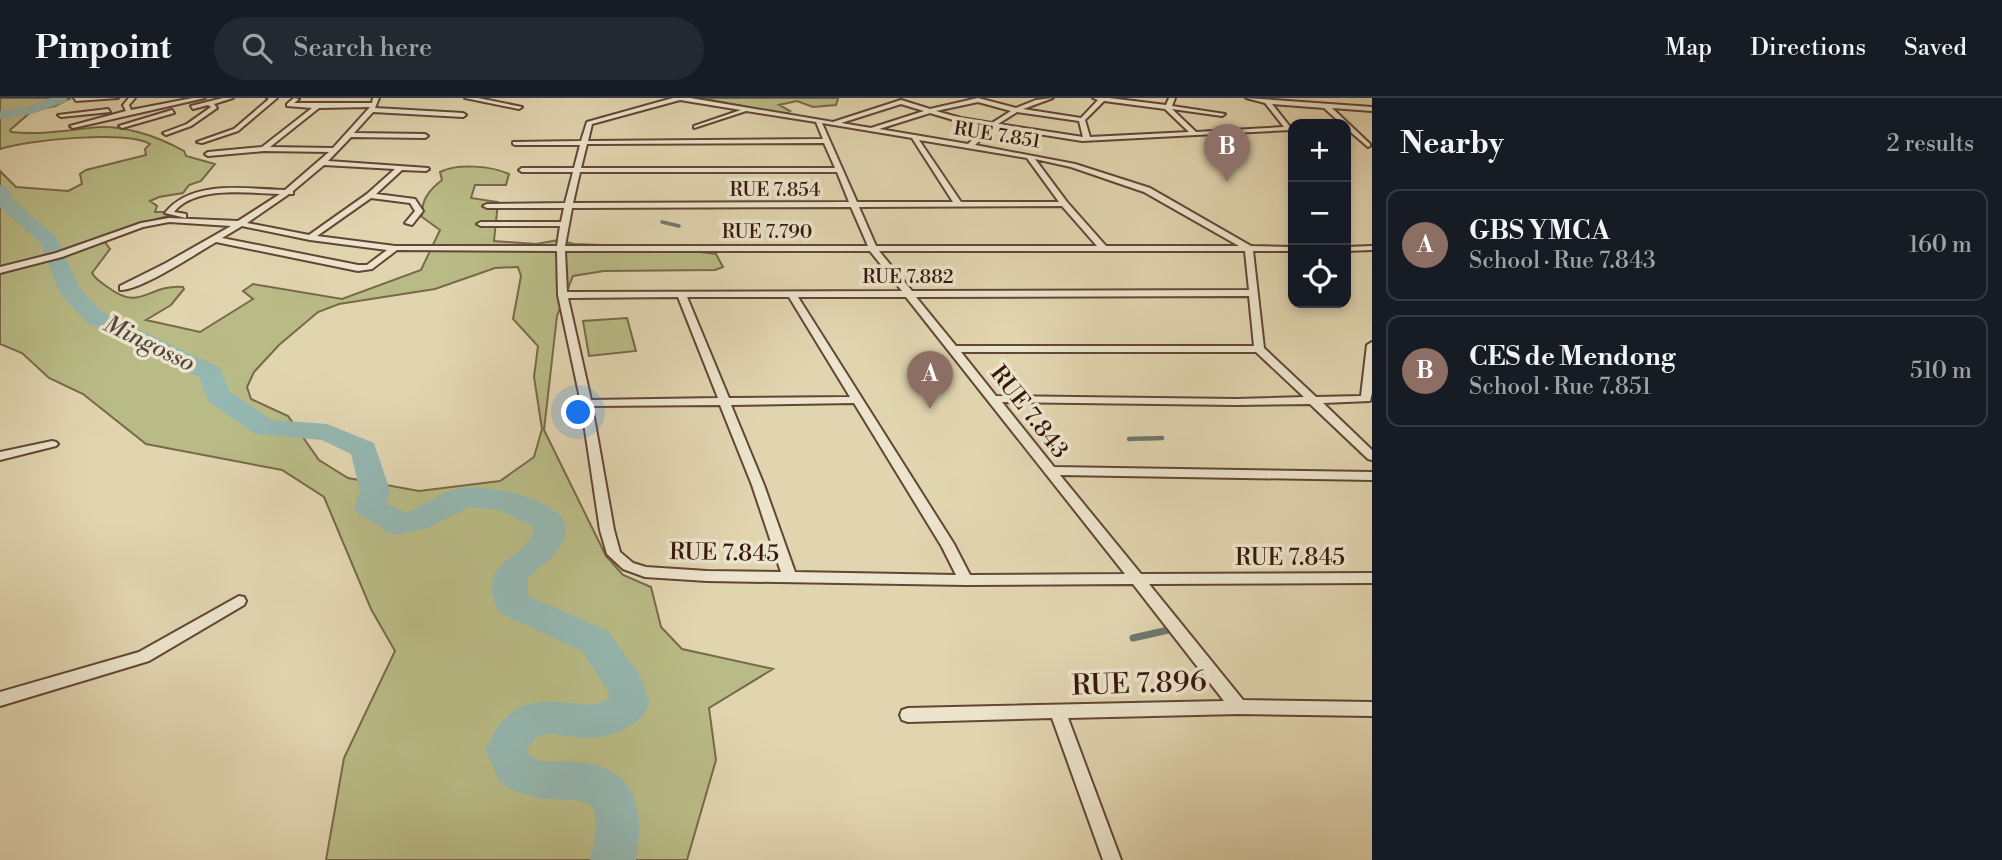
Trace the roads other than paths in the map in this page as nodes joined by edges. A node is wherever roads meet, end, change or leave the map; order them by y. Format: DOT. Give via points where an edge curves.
graph roads {
  1 [pos="115,98"];
  2 [pos="132,98"];
  3 [pos="230,98"];
  4 [pos="272,98"];
  5 [pos="296,98"];
  6 [pos="468,98"];
  7 [pos="680,98"];
  8 [pos="891,98"];
  9 [pos="1051,98"];
  10 [pos="1172,98"];
  11 [pos="1249,98"];
  12 [pos="76,99"];
  13 [pos="976,99"];
  14 [pos="1099,99"];
  15 [pos="204,100"];
  16 [pos="901,102"];
  17 [pos="1267,102"];
  18 [pos="374,104"];
  19 [pos="317,106"];
  20 [pos="1326,106"];
  21 [pos="519,107"];
  22 [pos="1168,109"];
  23 [pos="1372,109"];
  24 [pos="127,110"];
  25 [pos="747,110"];
  26 [pos="1016,110"];
  27 [pos="928,112"];
  28 [pos="1222,114"];
  29 [pos="61,115"];
  30 [pos="463,115"];
  31 [pos="1082,120"];
  32 [pos="824,124"];
  33 [pos="990,125"];
  34 [pos="73,126"];
  35 [pos="122,126"];
  36 [pos="696,127"];
  37 [pos="869,131"];
  38 [pos="166,133"];
  39 [pos="1194,133"];
  40 [pos="350,135"];
  41 [pos="425,136"];
  42 [pos="915,138"];
  43 [pos="1087,139"];
  44 [pos="827,141"];
  45 [pos="200,142"];
  46 [pos="584,142"];
  47 [pos="515,143"];
  48 [pos="1368,145"];
  49 [pos="970,147"];
  50 [pos="264,149"];
  51 [pos="336,150"];
  52 [pos="208,153"];
  53 [pos="1029,156"];
  54 [pos="325,163"];
  55 [pos="401,167"];
  56 [pos="426,169"];
  57 [pos="522,170"];
  58 [pos="577,170"];
  59 [pos="837,170"];
  60 [pos="290,191"];
  61 [pos="370,196"];
  62 [pos="1063,204"];
  63 [pos="569,205"];
  64 [pos="854,205"];
  65 [pos="959,205"];
  66 [pos="487,206"];
  67 [pos="183,220"];
  68 [pos="409,223"];
  69 [pos="242,224"];
  70 [pos="481,224"];
  71 [pos="564,224"];
  72 [pos="310,238"];
  73 [pos="215,239"];
  74 [pos="561,247"];
  75 [pos="396,248"];
  76 [pos="873,248"];
  77 [pos="1104,248"];
  78 [pos="1351,248"];
  79 [pos="1372,248"];
  80 [pos="1249,249"];
  81 [pos="1288,249"];
  82 [pos="0,270"];
  83 [pos="124,288"];
  84 [pos="1252,293"];
  85 [pos="563,295"];
  86 [pos="682,295"];
  87 [pos="907,295"];
  88 [pos="793,296"];
  89 [pos="1372,345"];
  90 [pos="953,349"];
  91 [pos="1259,349"];
  92 [pos="1310,398"];
  93 [pos="992,399"];
  94 [pos="1369,399"];
  95 [pos="859,400"];
  96 [pos="724,402"];
  97 [pos="586,403"];
  98 [pos="52,444"];
  99 [pos="0,456"];
  100 [pos="1372,456"];
  101 [pos="1049,471"];
  102 [pos="1372,476"];
  103 [pos="789,575"];
  104 [pos="1372,578"];
  105 [pos="966,580"];
  106 [pos="1140,580"];
  107 [pos="239,601"];
  108 [pos="0,699"];
  109 [pos="1239,707"];
  110 [pos="1372,709"];
  111 [pos="1058,713"];
  112 [pos="908,715"];
  113 [pos="1112,860"];
  1 -- 12 [label="street"];
  2 -- 24 [label="street"];
  3 -- 15 [label="street"];
  4 -- 5 [label="street"];
  4 -- 45 [label="street" via="236,130"];
  5 -- 19 [label="street" via="289,105"];
  6 -- 21 [label="street"];
  7 -- 25 [label="street, RUE 7.851"];
  7 -- 46 [label="street, RUE 7.845" via="589,123"];
  8 -- 16 [label="street"];
  9 -- 26 [label="street"];
  10 -- 22 [label="street"];
  11 -- 17 [label="street"];
  13 -- 26 [label="street"];
  13 -- 27 [label="street"];
  14 -- 22 [label="street"];
  14 -- 31 [label="street"];
  15 -- 24 [label="street"];
  15 -- 35 [label="street"];
  15 -- 38 [label="street" via="215,107 189,125"];
  16 -- 27 [label="street"];
  16 -- 32 [label="street"];
  17 -- 20 [label="street"];
  17 -- 39 [label="street" via="1289,129"];
  18 -- 19 [label="street"];
  18 -- 30 [label="street"];
  18 -- 40 [label="street"];
  19 -- 50 [label="street"];
  20 -- 23 [label="street"];
  20 -- 48 [label="street"];
  22 -- 28 [label="street"];
  22 -- 39 [label="street"];
  24 -- 29 [label="street"];
  24 -- 34 [label="street"];
  25 -- 32 [label="street, RUE 7.851"];
  25 -- 36 [label="street"];
  26 -- 31 [label="street"];
  26 -- 33 [label="street"];
  27 -- 33 [label="street"];
  27 -- 37 [label="street"];
  31 -- 43 [label="street"];
  32 -- 37 [label="street, RUE 7.851"];
  32 -- 44 [label="street, RUE 7.843"];
  33 -- 43 [label="street"];
  33 -- 49 [label="street"];
  37 -- 42 [label="street, RUE 7.851"];
  39 -- 43 [label="street"];
  40 -- 41 [label="street"];
  40 -- 51 [label="street"];
  42 -- 49 [label="street, RUE 7.851"];
  42 -- 65 [label="street"];
  44 -- 46 [label="street"];
  44 -- 59 [label="street, RUE 7.843"];
  46 -- 47 [label="street"];
  46 -- 58 [label="street, RUE 7.845"];
  49 -- 53 [label="street, RUE 7.851"];
  50 -- 51 [label="street"];
  50 -- 52 [label="street"];
  51 -- 54 [label="street"];
  53 -- 62 [label="street"];
  53 -- 80 [label="street, RUE 7.851" via="1073,165 1147,190"];
  54 -- 55 [label="street"];
  54 -- 60 [label="street"];
  55 -- 56 [label="street"];
  55 -- 61 [label="street"];
  57 -- 58 [label="street"];
  58 -- 59 [label="street"];
  58 -- 63 [label="street, RUE 7.845"];
  59 -- 64 [label="street, RUE 7.843"];
  60 -- 67 [label="street" via="193,194 169,213"];
  60 -- 69 [label="street"];
  61 -- 68 [label="street" via="412,201 419,211"];
  61 -- 72 [label="street"];
  62 -- 65 [label="street, RUE 7.854"];
  62 -- 77 [label="street"];
  63 -- 64 [label="street, RUE 7.854"];
  63 -- 66 [label="street, RUE 7.854"];
  63 -- 71 [label="street, RUE 7.845"];
  64 -- 65 [label="street, RUE 7.854"];
  64 -- 76 [label="street, RUE 7.843"];
  67 -- 69 [label="street"];
  67 -- 82 [label="street" via="141,225 59,255"];
  69 -- 72 [label="street, RUE 7.790"];
  69 -- 73 [label="street"];
  70 -- 71 [label="street"];
  71 -- 74 [label="street, RUE 7.845"];
  72 -- 75 [label="street, RUE 7.790"];
  73 -- 75 [label="street" via="358,268 369,267"];
  73 -- 83 [label="street"];
  74 -- 75 [label="street, RUE 7.790"];
  74 -- 76 [label="street, RUE 7.790"];
  74 -- 85 [label="street, RUE 7.845"];
  76 -- 77 [label="street, RUE 7.790"];
  76 -- 87 [label="street, RUE 7.843"];
  77 -- 80 [label="street, RUE 7.790"];
  78 -- 79 [label="street"];
  80 -- 81 [label="street, RUE 7.790"];
  80 -- 84 [label="street"];
  84 -- 87 [label="street, RUE 7.882"];
  84 -- 91 [label="street"];
  85 -- 86 [label="street, RUE 7.882"];
  85 -- 97 [label="street, RUE 7.845"];
  86 -- 88 [label="street, RUE 7.882"];
  86 -- 96 [label="street"];
  87 -- 88 [label="street, RUE 7.882"];
  87 -- 90 [label="street, RUE 7.843"];
  88 -- 95 [label="street"];
  89 -- 94 [label="street"];
  90 -- 91 [label="street"];
  90 -- 93 [label="street, RUE 7.843"];
  91 -- 92 [label="street"];
  92 -- 93 [label="street" via="1236,402"];
  92 -- 94 [label="street"];
  92 -- 100 [label="street"];
  93 -- 101 [label="street, RUE 7.843"];
  95 -- 96 [label="street"];
  95 -- 105 [label="street"];
  96 -- 97 [label="street"];
  96 -- 103 [label="street"];
  97 -- 103 [label="street, RUE 7.845" via="607,530 614,554 628,566 645,572 707,576"];
  98 -- 99 [label="street"];
  101 -- 102 [label="street"];
  101 -- 106 [label="street, RUE 7.843"];
  103 -- 105 [label="street, RUE 7.845"];
  104 -- 106 [label="street, RUE 7.845"];
  105 -- 106 [label="street, RUE 7.845"];
  106 -- 109 [label="street, RUE 7.843"];
  107 -- 108 [label="street" via="144,657"];
  109 -- 110 [label="street, RUE 7.896"];
  109 -- 111 [label="street, RUE 7.896"];
  111 -- 112 [label="street, RUE 7.896"];
  111 -- 113 [label="street"];
}
